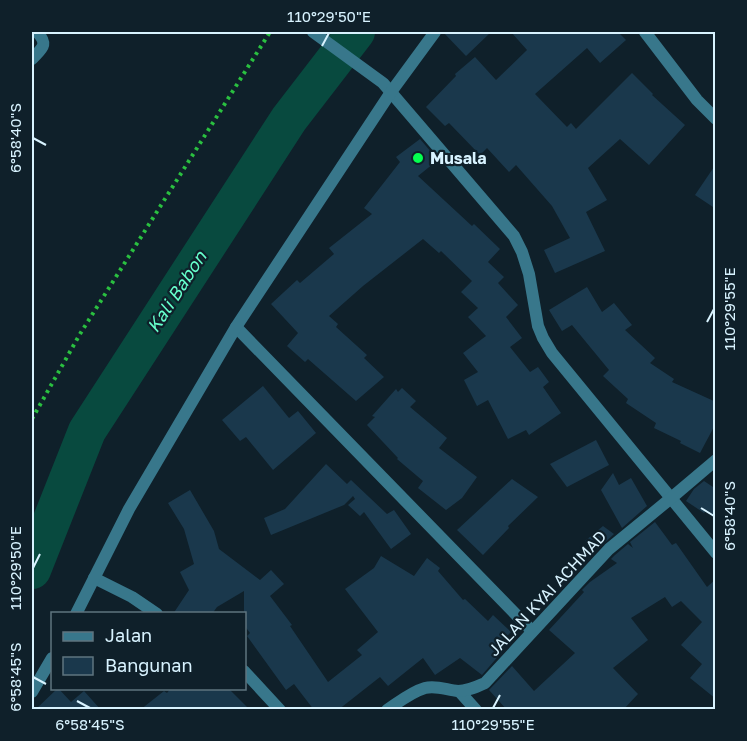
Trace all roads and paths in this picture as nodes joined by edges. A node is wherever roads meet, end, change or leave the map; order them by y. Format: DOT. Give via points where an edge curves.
graph roads {
  1 [pos="37,32"];
  2 [pos="270,32"];
  3 [pos="313,32"];
  4 [pos="435,32"];
  5 [pos="645,32"];
  6 [pos="32,59"];
  7 [pos="387,88"];
  8 [pos="716,119"];
  9 [pos="236,327"];
  10 [pos="32,419"];
  11 [pos="716,460"];
  12 [pos="670,499"];
  13 [pos="716,553"];
  14 [pos="94,578"];
  15 [pos="77,612"];
  16 [pos="154,612"];
  17 [pos="532,631"];
  18 [pos="51,660"];
  19 [pos="246,673"];
  20 [pos="459,691"];
  21 [pos="32,692"];
  22 [pos="279,710"];
  23 [pos="387,710"];
  24 [pos="476,710"];
  1 -- 6 [label="street" via="44,44"];
  2 -- 10 [label="path" via="86,324"];
  3 -- 7 [label="street"];
  4 -- 7 [label="street"];
  5 -- 8 [label="street"];
  7 -- 9 [label="street"];
  7 -- 12 [label="street" via="514,236 530,274 543,338"];
  9 -- 14 [label="street" via="129,509"];
  9 -- 17 [label="street"];
  11 -- 12 [label="street, JALAN KYAI ACHMAD"];
  12 -- 13 [label="street"];
  12 -- 17 [label="street, JALAN KYAI ACHMAD" via="609,549"];
  14 -- 15 [label="street"];
  14 -- 16 [label="street"];
  17 -- 20 [label="street, JALAN KYAI ACHMAD" via="485,683"];
  18 -- 21 [label="street"];
  19 -- 22 [label="street"];
  20 -- 23 [label="street, JALAN KYAI ACHMAD" via="427,687"];
  20 -- 24 [label="street"];
}
